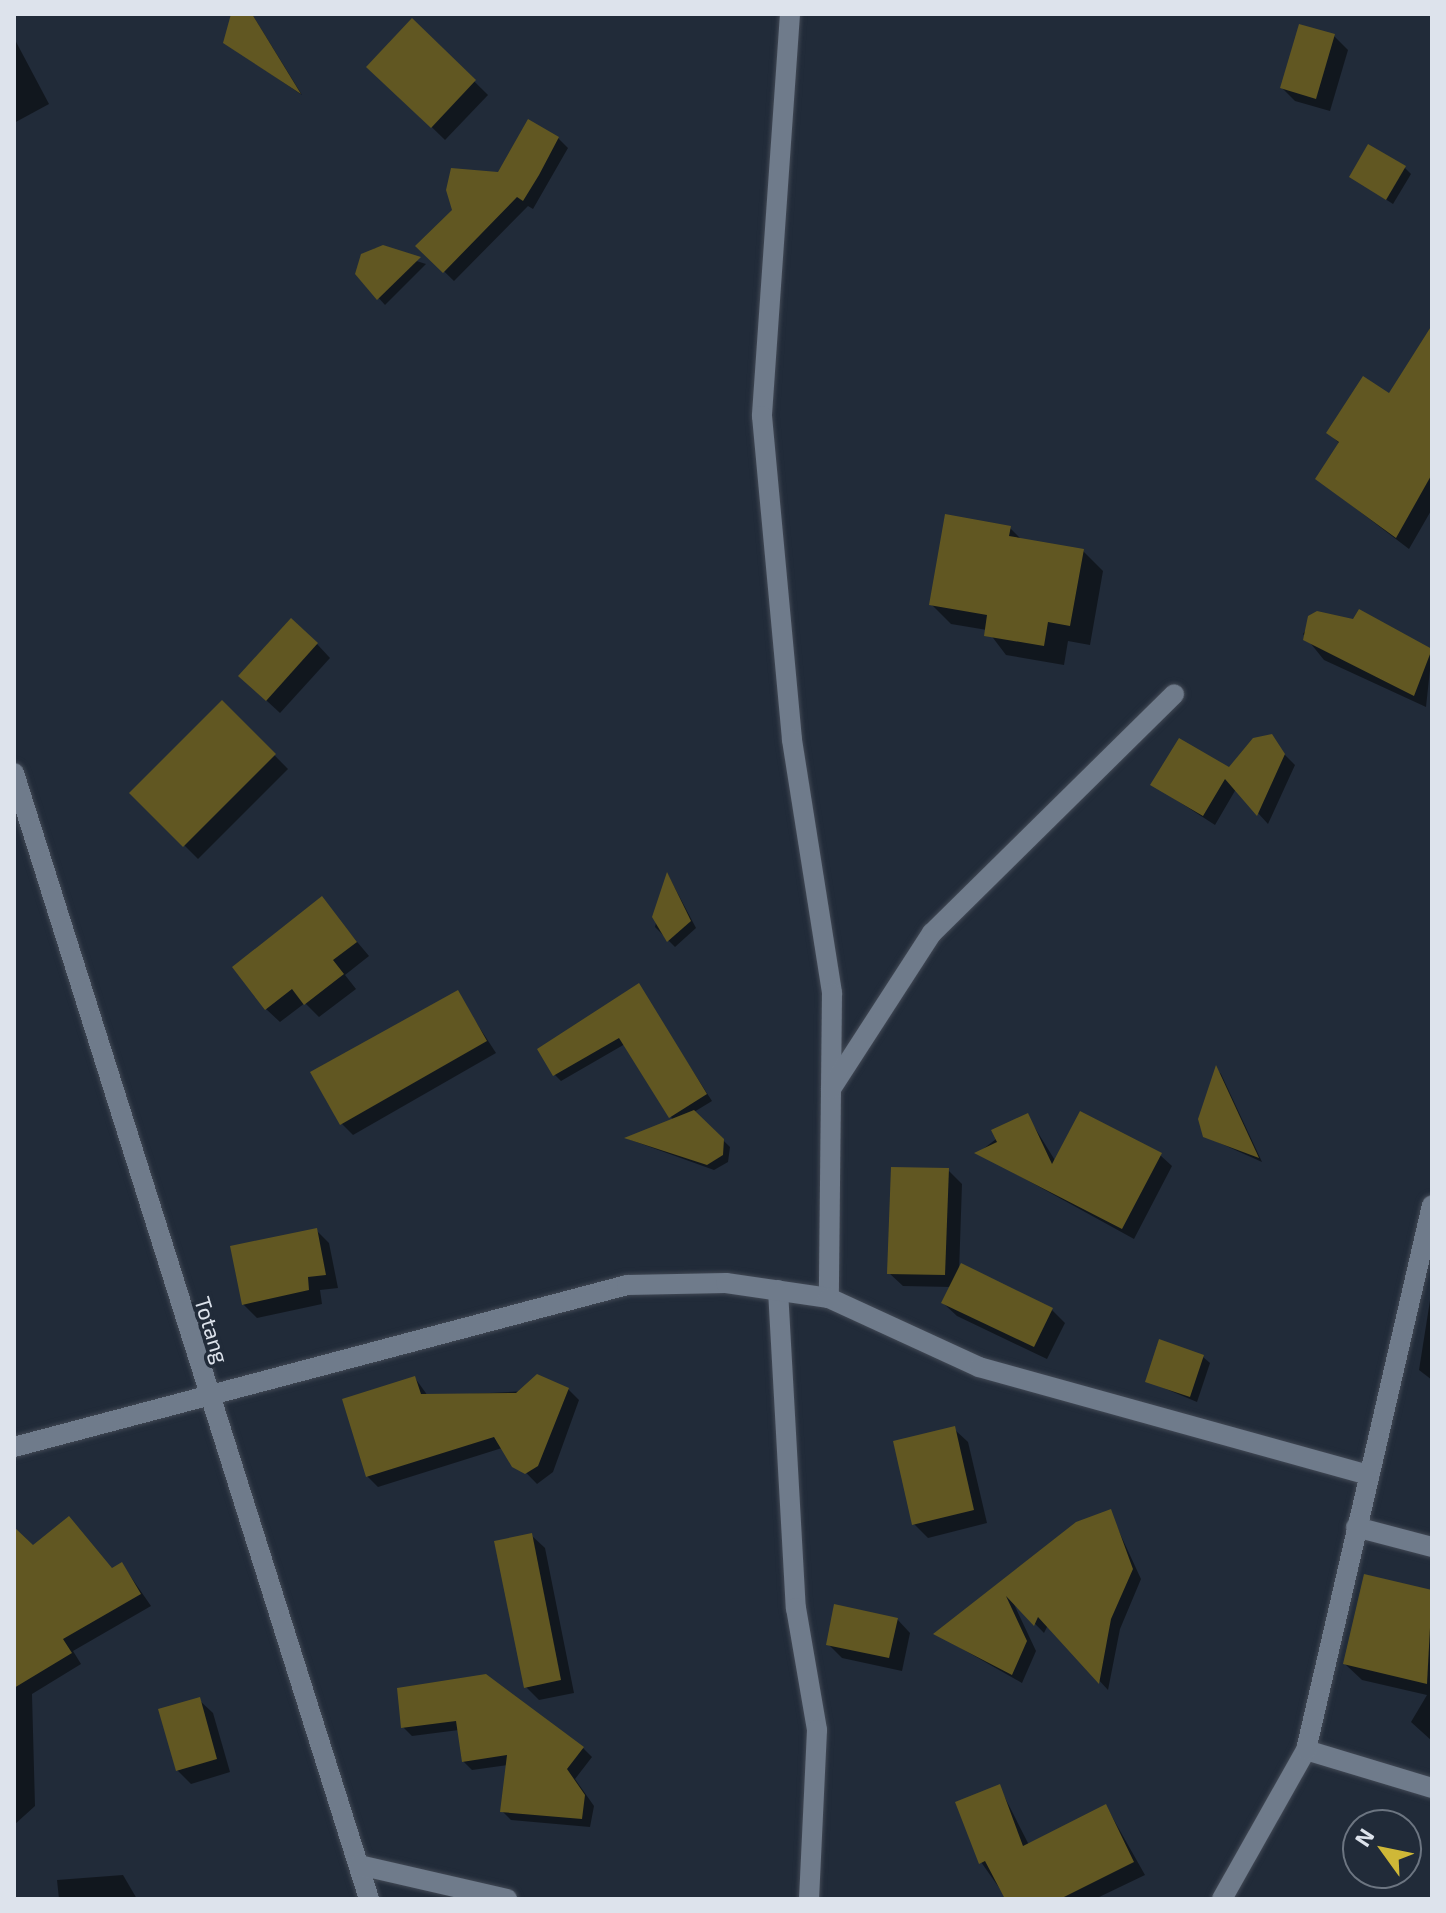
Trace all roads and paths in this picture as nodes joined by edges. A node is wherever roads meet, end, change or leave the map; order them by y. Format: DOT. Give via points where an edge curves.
graph roads {
  1 [pos="790,14"];
  2 [pos="1174,694"];
  3 [pos="14,773"];
  4 [pos="831,1089"];
  5 [pos="1432,1205"];
  6 [pos="778,1290"];
  7 [pos="829,1298"];
  8 [pos="207,1396"];
  9 [pos="15,1446"];
  10 [pos="1369,1475"];
  11 [pos="1356,1527"];
  12 [pos="1432,1547"];
  13 [pos="1306,1750"];
  14 [pos="1432,1788"];
  15 [pos="359,1865"];
  16 [pos="369,1899"];
  17 [pos="507,1899"];
  18 [pos="809,1899"];
  19 [pos="1222,1899"];
  1 -- 4 [label="street" via="762,416 792,740 832,993"];
  2 -- 4 [label="street" via="932,933"];
  3 -- 8 [label="street, Totang"];
  4 -- 7 [label="street"];
  5 -- 10 [label="street"];
  6 -- 7 [label="street"];
  6 -- 8 [label="street" via="726,1283 627,1285"];
  6 -- 18 [label="street" via="796,1608 817,1730"];
  7 -- 10 [label="street" via="979,1367"];
  8 -- 9 [label="street"];
  8 -- 15 [label="street, Totang"];
  10 -- 11 [label="street"];
  11 -- 12 [label="street"];
  11 -- 13 [label="street"];
  13 -- 14 [label="street"];
  13 -- 19 [label="street"];
  15 -- 16 [label="street, Totang"];
  15 -- 17 [label="street"];
}
